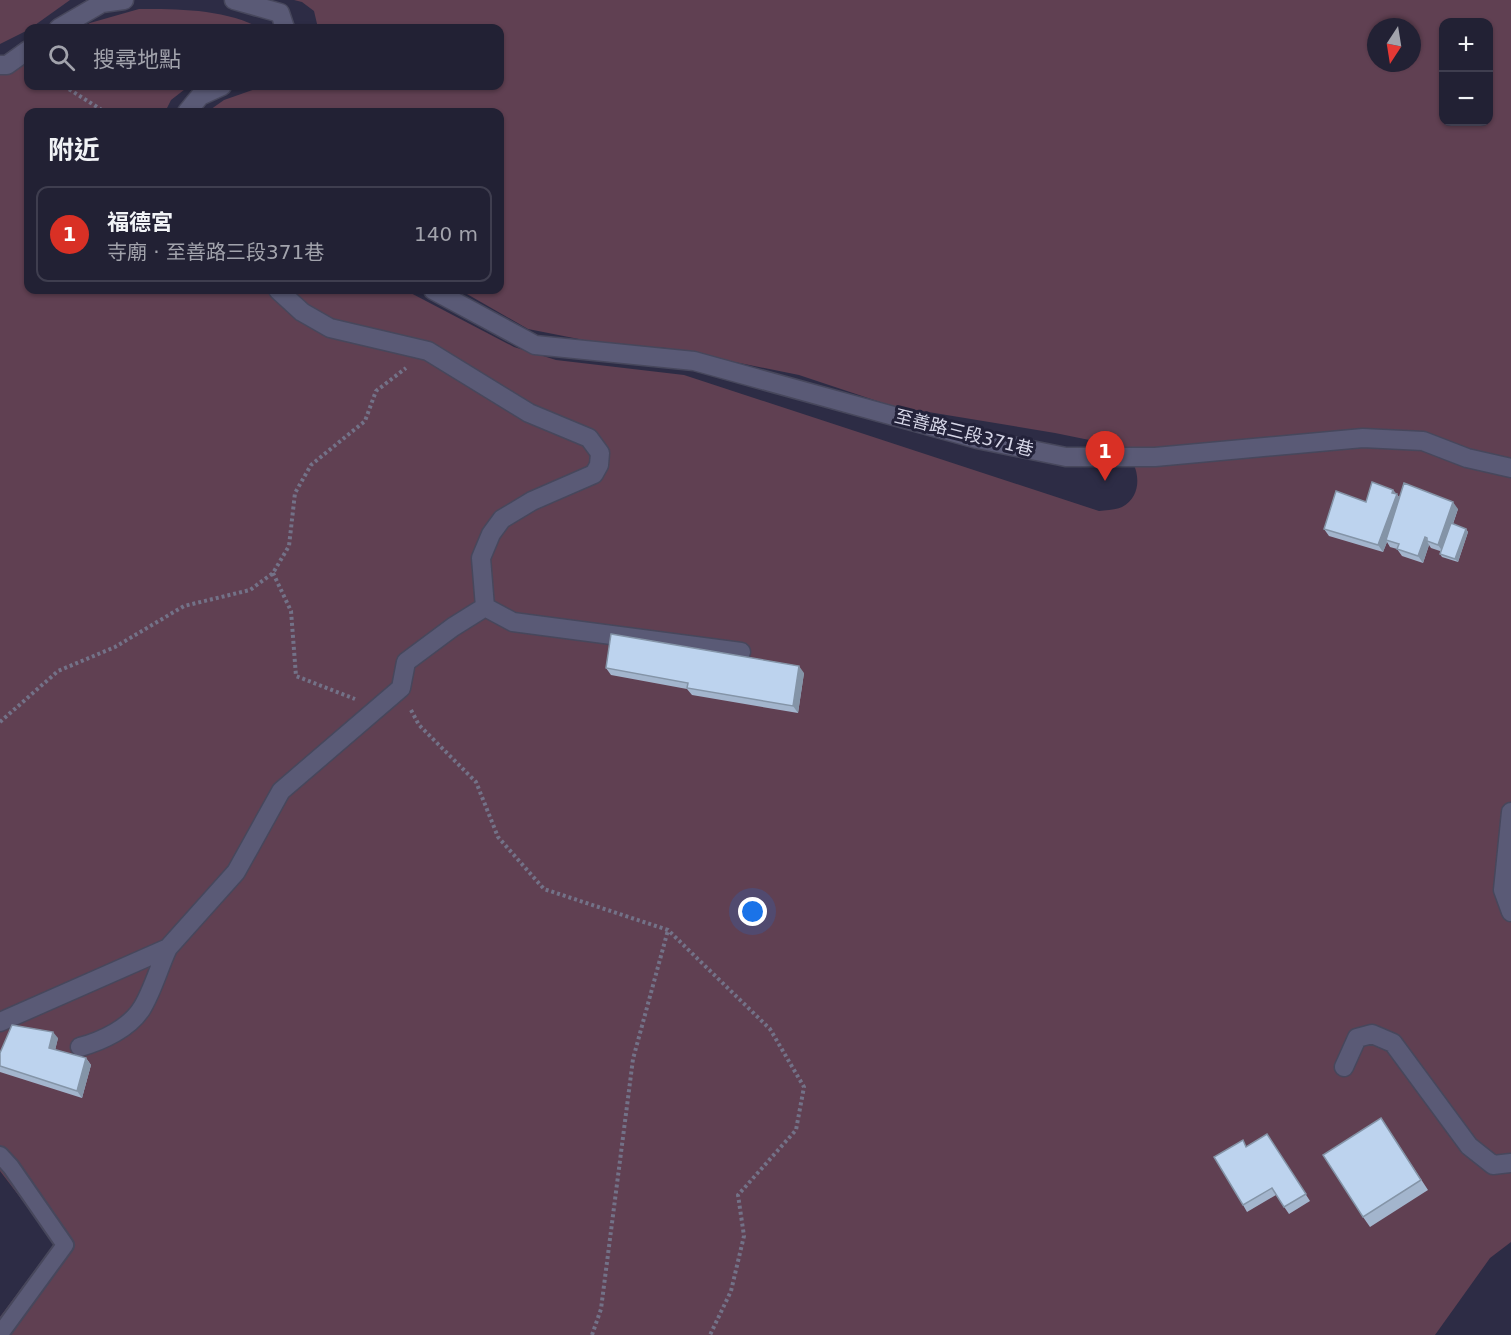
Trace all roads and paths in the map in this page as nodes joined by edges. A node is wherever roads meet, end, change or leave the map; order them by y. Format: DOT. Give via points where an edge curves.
graph roads {
  1 [pos="124,0"];
  2 [pos="234,0"];
  3 [pos="66,24"];
  4 [pos="284,24"];
  5 [pos="24,53"];
  6 [pos="0,65"];
  7 [pos="70,90"];
  8 [pos="213,90"];
  9 [pos="99,108"];
  10 [pos="191,108"];
  11 [pos="282,294"];
  12 [pos="441,294"];
  13 [pos="428,351"];
  14 [pos="1511,468"];
  15 [pos="273,573"];
  16 [pos="485,607"];
  17 [pos="741,652"];
  18 [pos="401,688"];
  19 [pos="363,697"];
  20 [pos="0,722"];
  21 [pos="1511,812"];
  22 [pos="1511,912"];
  23 [pos="668,930"];
  24 [pos="168,948"];
  25 [pos="0,1022"];
  26 [pos="80,1047"];
  27 [pos="1344,1067"];
  28 [pos="0,1155"];
  29 [pos="1511,1163"];
  30 [pos="0,1334"];
  31 [pos="592,1335"];
  32 [pos="710,1335"];
  1 -- 3 [label="street" via="102,3"];
  2 -- 4 [label="street" via="280,13"];
  5 -- 6 [label="street" via="8,65"];
  7 -- 9 [label="path"];
  8 -- 10 [label="street" via="200,96"];
  11 -- 13 [label="street" via="302,312 330,328"];
  12 -- 14 [label="street, 至善路三段371巷" via="535,345 694,361 977,439 1066,457 1155,457 1364,438 1423,441 1467,458"];
  13 -- 15 [label="path" via="376,391 365,420 311,465 295,493 288,546"];
  13 -- 16 [label="street" via="529,413 589,438 600,453 594,474 502,519 481,558"];
  15 -- 19 [label="path" via="291,611 296,676 353,699"];
  15 -- 20 [label="path" via="250,590 184,606 115,646 58,671"];
  16 -- 17 [label="street" via="513,622"];
  16 -- 18 [label="street" via="406,662"];
  18 -- 23 [label="path" via="419,725 476,782 498,837 544,889"];
  18 -- 24 [label="street" via="281,791 236,872"];
  21 -- 22 [label="street" via="1503,890"];
  23 -- 31 [label="path" via="633,1059 601,1310"];
  23 -- 32 [label="path" via="770,1029 804,1087 796,1130 738,1196 744,1236 731,1291"];
  24 -- 25 [label="street"];
  24 -- 26 [label="street" via="141,1010 100,1042"];
  27 -- 29 [label="street" via="1356,1038 1372,1034 1393,1043 1469,1146 1493,1164"];
  28 -- 30 [label="lane" via="65,1245"];
}
